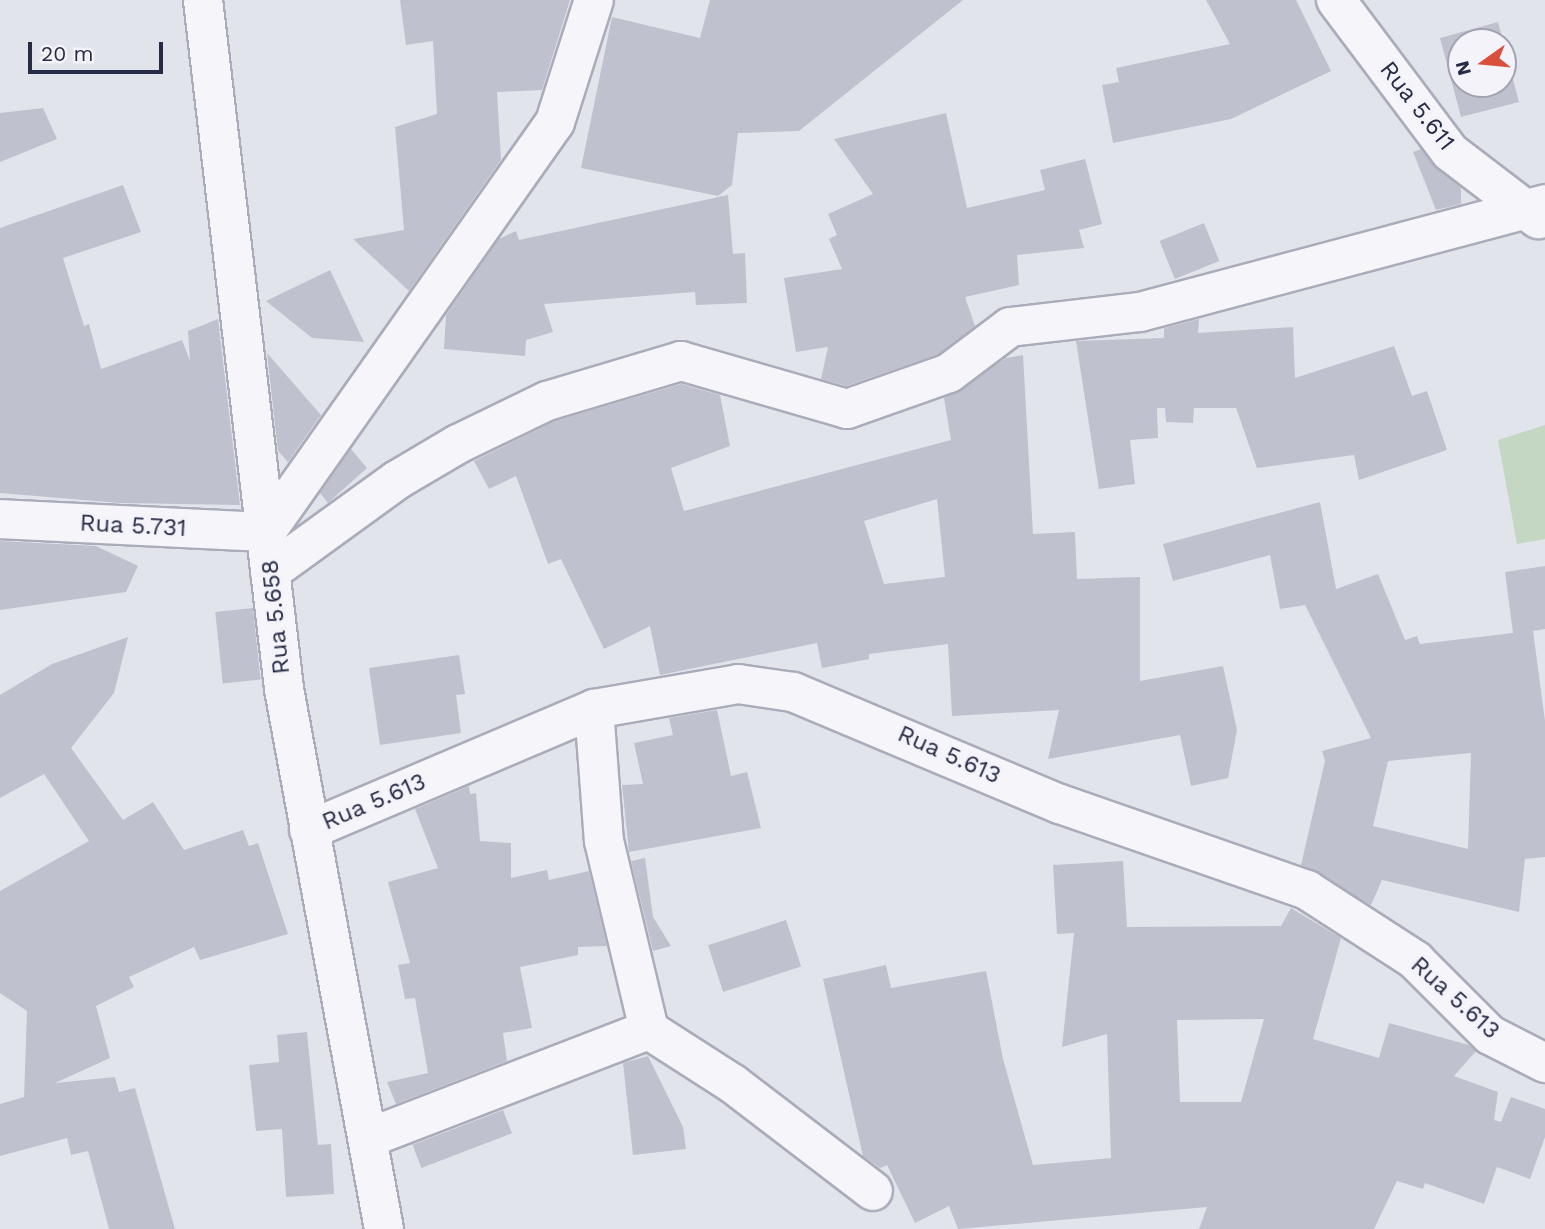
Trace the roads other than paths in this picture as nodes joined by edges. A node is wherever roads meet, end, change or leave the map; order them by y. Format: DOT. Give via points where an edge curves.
graph roads {
  1 [pos="202,0"];
  2 [pos="594,0"];
  3 [pos="1336,0"];
  4 [pos="1538,212"];
  5 [pos="0,519"];
  6 [pos="266,532"];
  7 [pos="270,572"];
  8 [pos="594,709"];
  9 [pos="309,830"];
  10 [pos="649,1030"];
  11 [pos="1545,1063"];
  12 [pos="370,1137"];
  13 [pos="873,1191"];
  14 [pos="384,1229"];
  1 -- 6 [label="street, Rua 5.658"];
  2 -- 6 [label="street" via="555,122"];
  3 -- 4 [label="street, Rua 5.611" via="1450,152"];
  4 -- 7 [label="street" via="1140,312 1010,327 949,373 847,409 681,361 547,401 458,444"];
  5 -- 6 [label="street, Rua 5.731"];
  6 -- 7 [label="street, Rua 5.658"];
  7 -- 9 [label="street, Rua 5.658"];
  8 -- 9 [label="street, Rua 5.613"];
  8 -- 10 [label="street" via="604,841"];
  8 -- 11 [label="street, Rua 5.613" via="738,684 793,692 1060,804 1307,890 1415,960 1490,1035"];
  9 -- 12 [label="street, Rua 5.658"];
  10 -- 12 [label="street"];
  10 -- 13 [label="street" via="733,1084"];
  12 -- 14 [label="street, Rua 5.658"];
}
